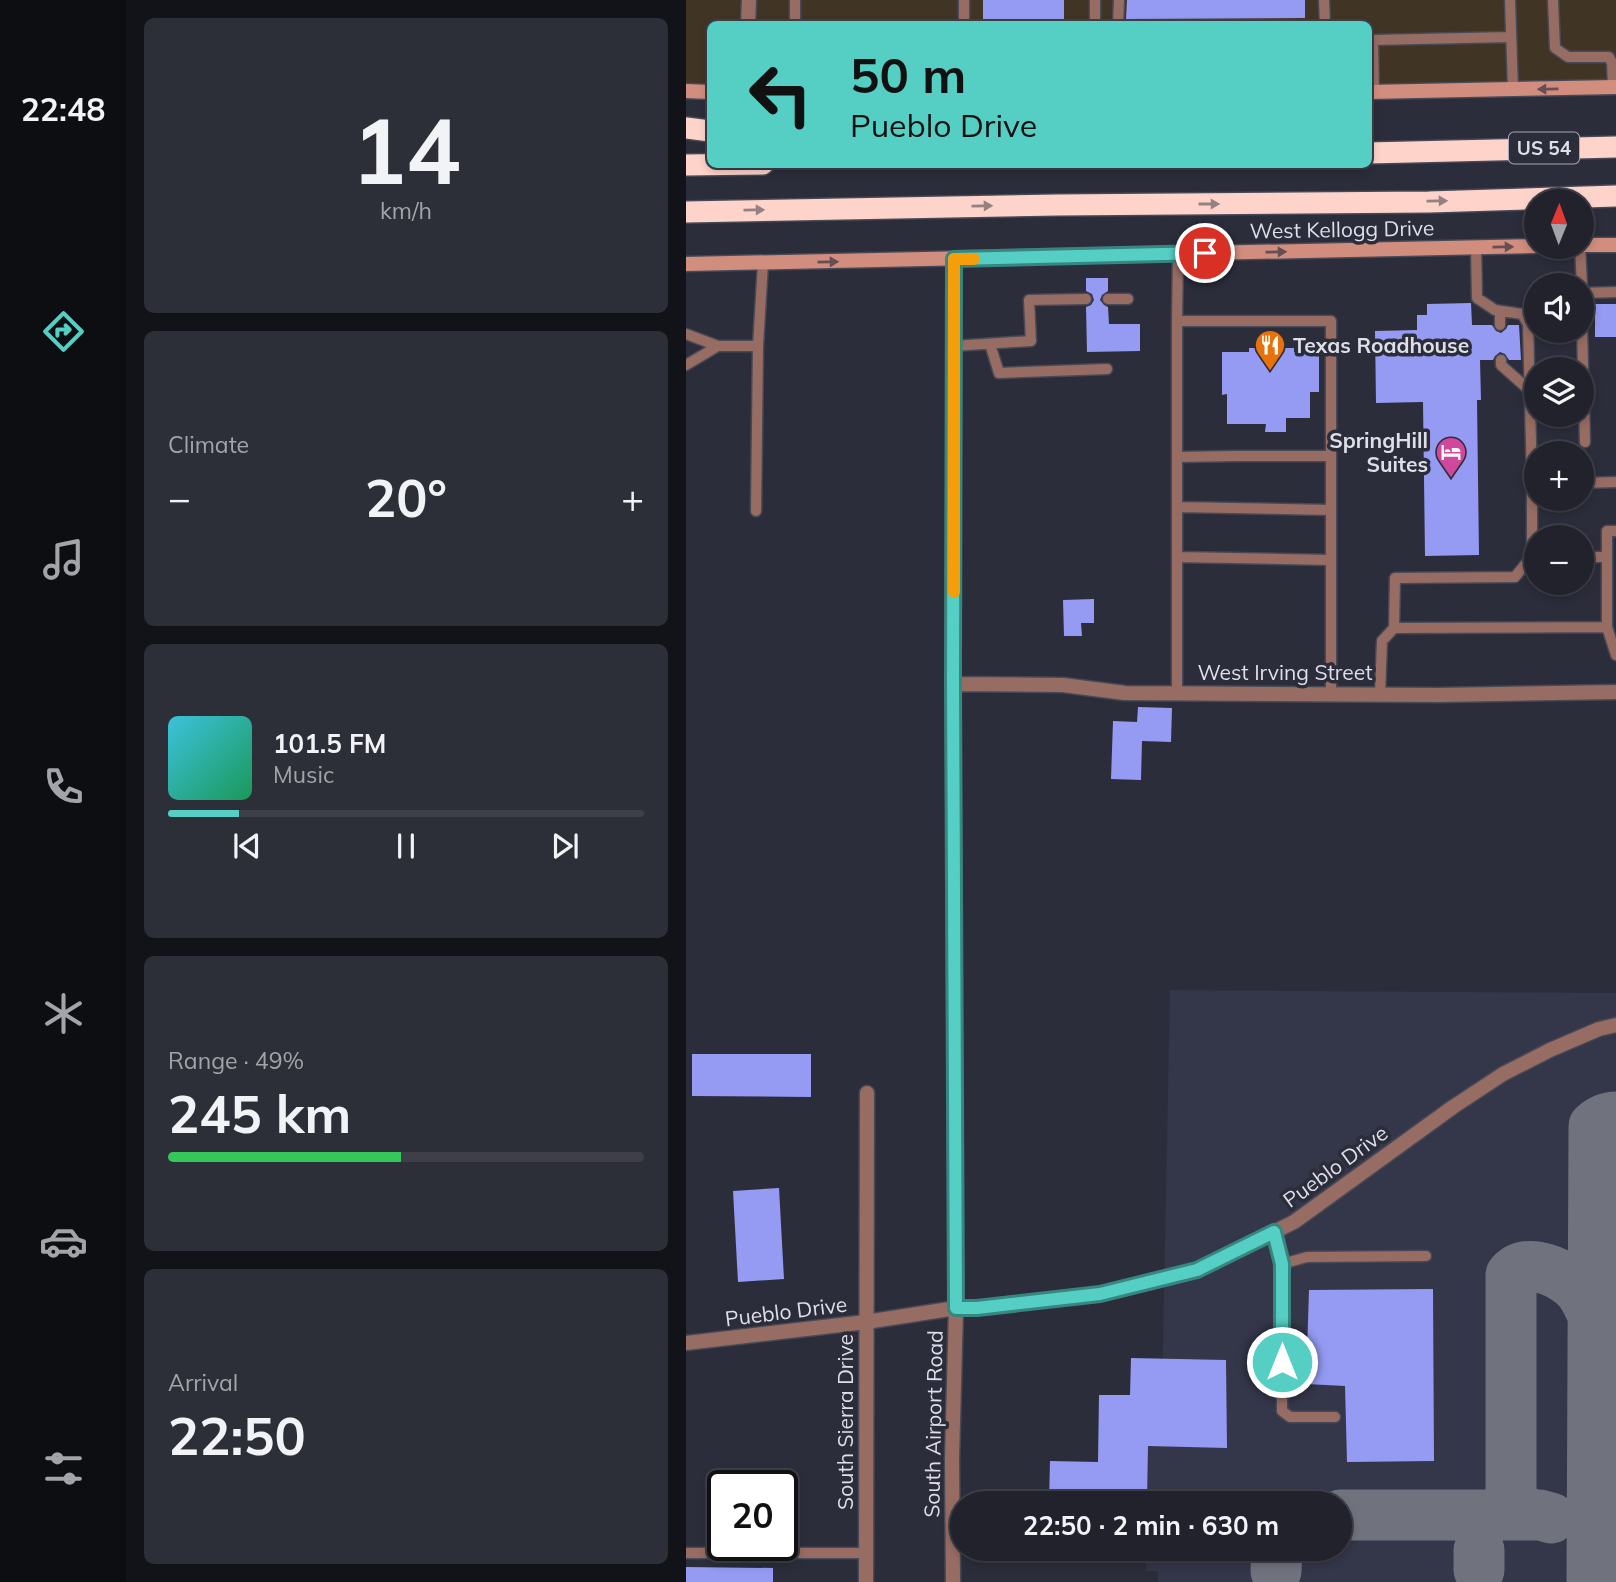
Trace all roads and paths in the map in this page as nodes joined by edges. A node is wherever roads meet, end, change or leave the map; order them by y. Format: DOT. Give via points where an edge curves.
graph roads {
  1 [pos="749,0"];
  2 [pos="794,0"];
  3 [pos="964,0"];
  4 [pos="1095,0"];
  5 [pos="1118,0"];
  6 [pos="1324,0"];
  7 [pos="1510,0"];
  8 [pos="1553,0"];
  9 [pos="748,21"];
  10 [pos="795,21"];
  11 [pos="964,21"];
  12 [pos="1094,21"];
  13 [pos="1118,21"];
  14 [pos="1325,21"];
  15 [pos="1511,37"];
  16 [pos="1372,40"];
  17 [pos="1614,87"];
  18 [pos="1513,89"];
  19 [pos="686,91"];
  20 [pos="707,92"];
  21 [pos="1372,92"];
  22 [pos="686,128"];
  23 [pos="707,131"];
  24 [pos="1616,146"];
  25 [pos="1372,153"];
  26 [pos="686,165"];
  27 [pos="707,165"];
  28 [pos="1616,196"];
  29 [pos="686,212"];
  30 [pos="1616,245"];
  31 [pos="1524,246"];
  32 [pos="1594,246"];
  33 [pos="1476,247"];
  34 [pos="1178,254"];
  35 [pos="954,259"];
  36 [pos="763,263"];
  37 [pos="686,264"];
  38 [pos="1616,292"];
  39 [pos="1594,293"];
  40 [pos="1086,299"];
  41 [pos="1108,299"];
  42 [pos="1128,299"];
  43 [pos="1500,311"];
  44 [pos="1177,320"];
  45 [pos="1500,325"];
  46 [pos="686,334"];
  47 [pos="1582,343"];
  48 [pos="990,344"];
  49 [pos="718,346"];
  50 [pos="758,346"];
  51 [pos="953,346"];
  52 [pos="1528,357"];
  53 [pos="1500,360"];
  54 [pos="686,365"];
  55 [pos="1107,369"];
  56 [pos="1524,386"];
  57 [pos="1585,441"];
  58 [pos="1331,456"];
  59 [pos="1177,457"];
  60 [pos="1616,482"];
  61 [pos="1594,483"];
  62 [pos="1177,507"];
  63 [pos="1331,510"];
  64 [pos="756,511"];
  65 [pos="1616,531"];
  66 [pos="1177,557"];
  67 [pos="1594,557"];
  68 [pos="1606,557"];
  69 [pos="1331,560"];
  70 [pos="1524,567"];
  71 [pos="1607,627"];
  72 [pos="1394,628"];
  73 [pos="1616,655"];
  74 [pos="953,684"];
  75 [pos="1616,692"];
  76 [pos="1177,693"];
  77 [pos="1331,693"];
  78 [pos="1380,694"];
  79 [pos="1616,1025"];
  80 [pos="867,1093"];
  81 [pos="1274,1232"];
  82 [pos="1426,1256"];
  83 [pos="1282,1264"];
  84 [pos="956,1308"];
  85 [pos="866,1322"];
  86 [pos="686,1343"];
  87 [pos="1335,1417"];
  88 [pos="686,1553"];
  89 [pos="866,1553"];
  90 [pos="866,1582"];
  91 [pos="953,1582"];
  1 -- 9 [label="street"];
  2 -- 10 [label="lane"];
  3 -- 11 [label="lane"];
  4 -- 12 [label="lane"];
  5 -- 13 [label="lane"];
  6 -- 14 [label="lane"];
  7 -- 15 [label="lane"];
  8 -- 17 [label="lane" via="1555,48 1567,57 1609,57"];
  15 -- 16 [label="lane"];
  15 -- 18 [label="lane"];
  17 -- 18 [label="main road, one-way"];
  18 -- 21 [label="main road"];
  19 -- 20 [label="main road"];
  22 -- 23 [label="highway"];
  24 -- 25 [label="highway, US 54"];
  26 -- 27 [label="highway"];
  29 -- 28 [label="highway, one-way"];
  30 -- 32 [label="main road"];
  33 -- 31 [label="main road, West Kellogg Drive, one-way"];
  34 -- 33 [label="main road, West Kellogg Drive, one-way"];
  33 -- 43 [label="lane" via="1477,298"];
  34 -- 35 [label="main road, West Kellogg Drive"];
  34 -- 44 [label="lane"];
  36 -- 35 [label="main road, West Kellogg Drive, one-way"];
  35 -- 51 [label="street, South Airport Road"];
  36 -- 37 [label="main road, West Kellogg Drive"];
  36 -- 50 [label="lane"];
  38 -- 39 [label="lane"];
  40 -- 48 [label="lane" via="1029,300 1031,341"];
  41 -- 42 [label="lane"];
  43 -- 45 [label="lane"];
  43 -- 52 [label="lane" via="1522,314 1528,324"];
  44 -- 58 [label="lane" via="1331,321"];
  44 -- 59 [label="lane"];
  46 -- 49 [label="lane"];
  47 -- 57 [label="lane"];
  48 -- 51 [label="lane"];
  48 -- 55 [label="lane" via="999,373"];
  49 -- 50 [label="lane"];
  49 -- 54 [label="lane"];
  50 -- 64 [label="lane"];
  51 -- 74 [label="street, South Airport Road"];
  53 -- 56 [label="lane"];
  58 -- 59 [label="lane"];
  58 -- 63 [label="lane"];
  59 -- 62 [label="lane"];
  60 -- 61 [label="lane"];
  62 -- 63 [label="lane"];
  62 -- 66 [label="lane"];
  63 -- 69 [label="lane"];
  65 -- 68 [label="lane" via="1607,531"];
  66 -- 69 [label="lane"];
  66 -- 76 [label="lane"];
  67 -- 68 [label="lane"];
  68 -- 71 [label="lane"];
  69 -- 77 [label="lane"];
  70 -- 72 [label="lane" via="1515,577 1395,578"];
  71 -- 72 [label="lane"];
  71 -- 73 [label="lane"];
  72 -- 78 [label="lane" via="1382,641"];
  74 -- 76 [label="street, West Irving Street"];
  74 -- 84 [label="street, South Airport Road"];
  75 -- 78 [label="street, West Irving Street"];
  76 -- 77 [label="street, West Irving Street"];
  77 -- 78 [label="street, West Irving Street"];
  79 -- 81 [label="street, Pueblo Drive" via="1503,1074"];
  80 -- 85 [label="street, South Sierra Drive"];
  81 -- 83 [label="lane"];
  81 -- 84 [label="street, Pueblo Drive" via="1197,1270 1100,1294"];
  82 -- 83 [label="lane" via="1307,1257"];
  83 -- 87 [label="lane" via="1282,1411 1290,1417"];
  84 -- 85 [label="street, Pueblo Drive"];
  84 -- 91 [label="street, South Airport Road"];
  85 -- 86 [label="street, Pueblo Drive"];
  85 -- 89 [label="street, South Sierra Drive"];
  88 -- 89 [label="lane"];
  89 -- 90 [label="street, South Sierra Drive"];
}
